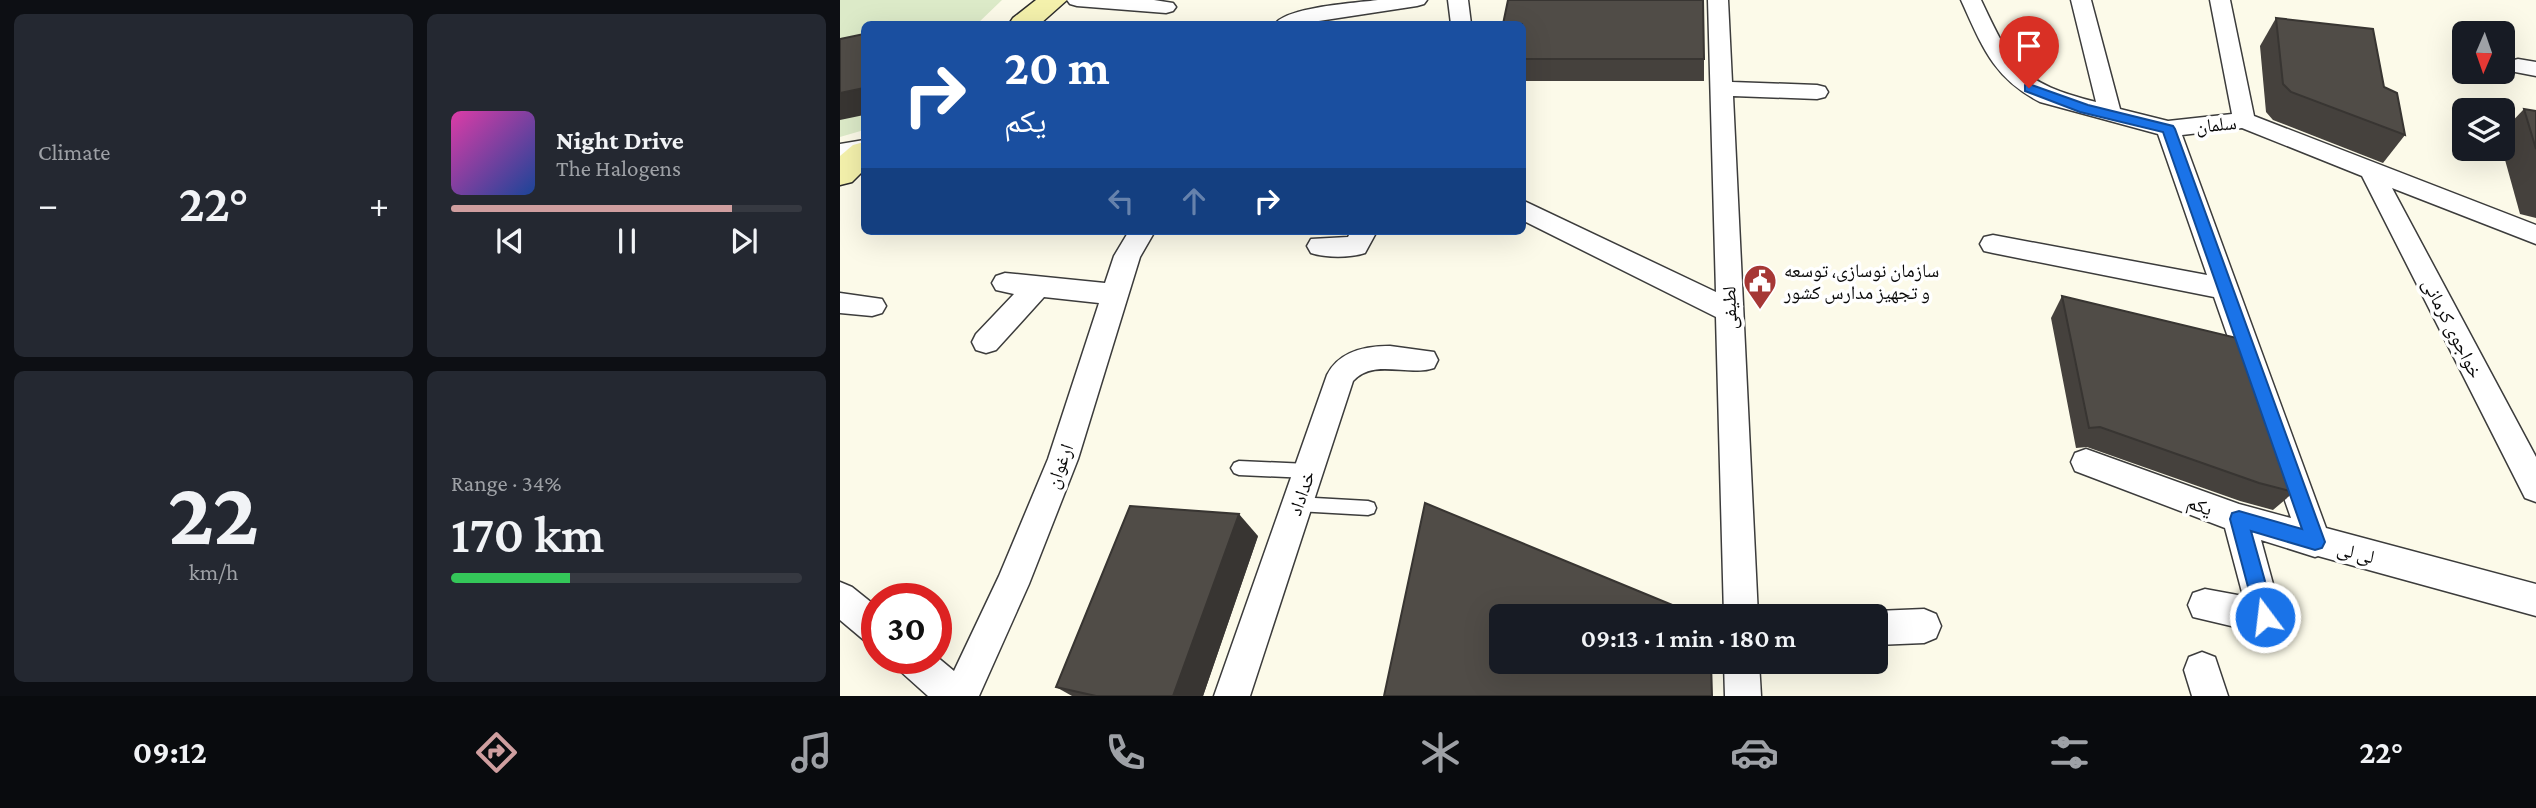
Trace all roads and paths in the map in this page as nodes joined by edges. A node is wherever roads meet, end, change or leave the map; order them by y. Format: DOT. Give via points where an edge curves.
graph roads {
  1 [pos="1053,0"];
  2 [pos="1077,0"];
  3 [pos="1417,0"];
  4 [pos="1458,0"];
  5 [pos="1718,0"];
  6 [pos="1971,0"];
  7 [pos="2081,0"];
  8 [pos="2220,0"];
  9 [pos="1166,7"];
  10 [pos="1027,21"];
  11 [pos="1052,21"];
  12 [pos="1290,21"];
  13 [pos="1461,21"];
  14 [pos="1721,89"];
  15 [pos="1817,92"];
  16 [pos="2110,115"];
  17 [pos="2244,120"];
  18 [pos="2168,129"];
  19 [pos="861,151"];
  20 [pos="840,152"];
  21 [pos="861,154"];
  22 [pos="2370,168"];
  23 [pos="840,174"];
  24 [pos="861,184"];
  25 [pos="840,201"];
  26 [pos="1526,211"];
  27 [pos="1139,235"];
  28 [pos="1362,235"];
  29 [pos="2536,235"];
  30 [pos="1993,244"];
  31 [pos="1320,246"];
  32 [pos="1005,283"];
  33 [pos="1038,286"];
  34 [pos="2225,289"];
  35 [pos="1115,294"];
  36 [pos="840,303"];
  37 [pos="872,306"];
  38 [pos="1729,311"];
  39 [pos="986,342"];
  40 [pos="1423,359"];
  41 [pos="2086,462"];
  42 [pos="1240,468"];
  43 [pos="1308,471"];
  44 [pos="2536,488"];
  45 [pos="1297,504"];
  46 [pos="1368,508"];
  47 [pos="2239,519"];
  48 [pos="2315,542"];
  49 [pos="840,598"];
  50 [pos="2536,600"];
  51 [pos="1741,604"];
  52 [pos="2205,605"];
  53 [pos="861,616"];
  54 [pos="1924,626"];
  55 [pos="1888,628"];
  56 [pos="931,674"];
  57 [pos="1742,674"];
  58 [pos="959,696"];
  59 [pos="1232,696"];
  60 [pos="1743,696"];
  1 -- 10 [label="main road"];
  2 -- 9 [label="street"];
  2 -- 11 [label="main road"];
  3 -- 12 [label="street"];
  4 -- 13 [label="street"];
  5 -- 14 [label="street, لطیفی"];
  6 -- 16 [label="street, سلمان" via="2012,76 2048,97"];
  7 -- 16 [label="street"];
  8 -- 17 [label="street"];
  14 -- 15 [label="street"];
  14 -- 38 [label="street, لطیفی"];
  16 -- 18 [label="street, سلمان"];
  17 -- 18 [label="street, سلمان"];
  17 -- 22 [label="street, سلمان"];
  18 -- 34 [label="street, لی لی"];
  19 -- 20 [label="street"];
  21 -- 23 [label="main road"];
  22 -- 29 [label="street, سلمان"];
  22 -- 44 [label="street, خواجوی کرمانی"];
  24 -- 25 [label="main road"];
  26 -- 38 [label="street"];
  27 -- 35 [label="street, ارغوان" via="1126,256"];
  28 -- 31 [label="street" via="1356,246"];
  30 -- 34 [label="street"];
  32 -- 33 [label="street"];
  33 -- 35 [label="street"];
  33 -- 39 [label="street"];
  34 -- 48 [label="street, لی لی"];
  35 -- 58 [label="street, ارغوان" via="1063,459 1012,584"];
  36 -- 37 [label="street"];
  38 -- 51 [label="street, لطیفی"];
  40 -- 43 [label="street, خداداد" via="1360,359 1348,365"];
  41 -- 47 [label="street, یکم"];
  42 -- 43 [label="lane"];
  43 -- 45 [label="street, خداداد"];
  45 -- 46 [label="lane"];
  45 -- 59 [label="street, خداداد"];
  47 -- 48 [label="street, یکم"];
  47 -- 52 [label="street" via="2265,617"];
  48 -- 50 [label="street, لی لی"];
  49 -- 53 [label="street"];
  54 -- 55 [label="street"];
  56 -- 58 [label="street"];
  57 -- 60 [label="street"];
}
